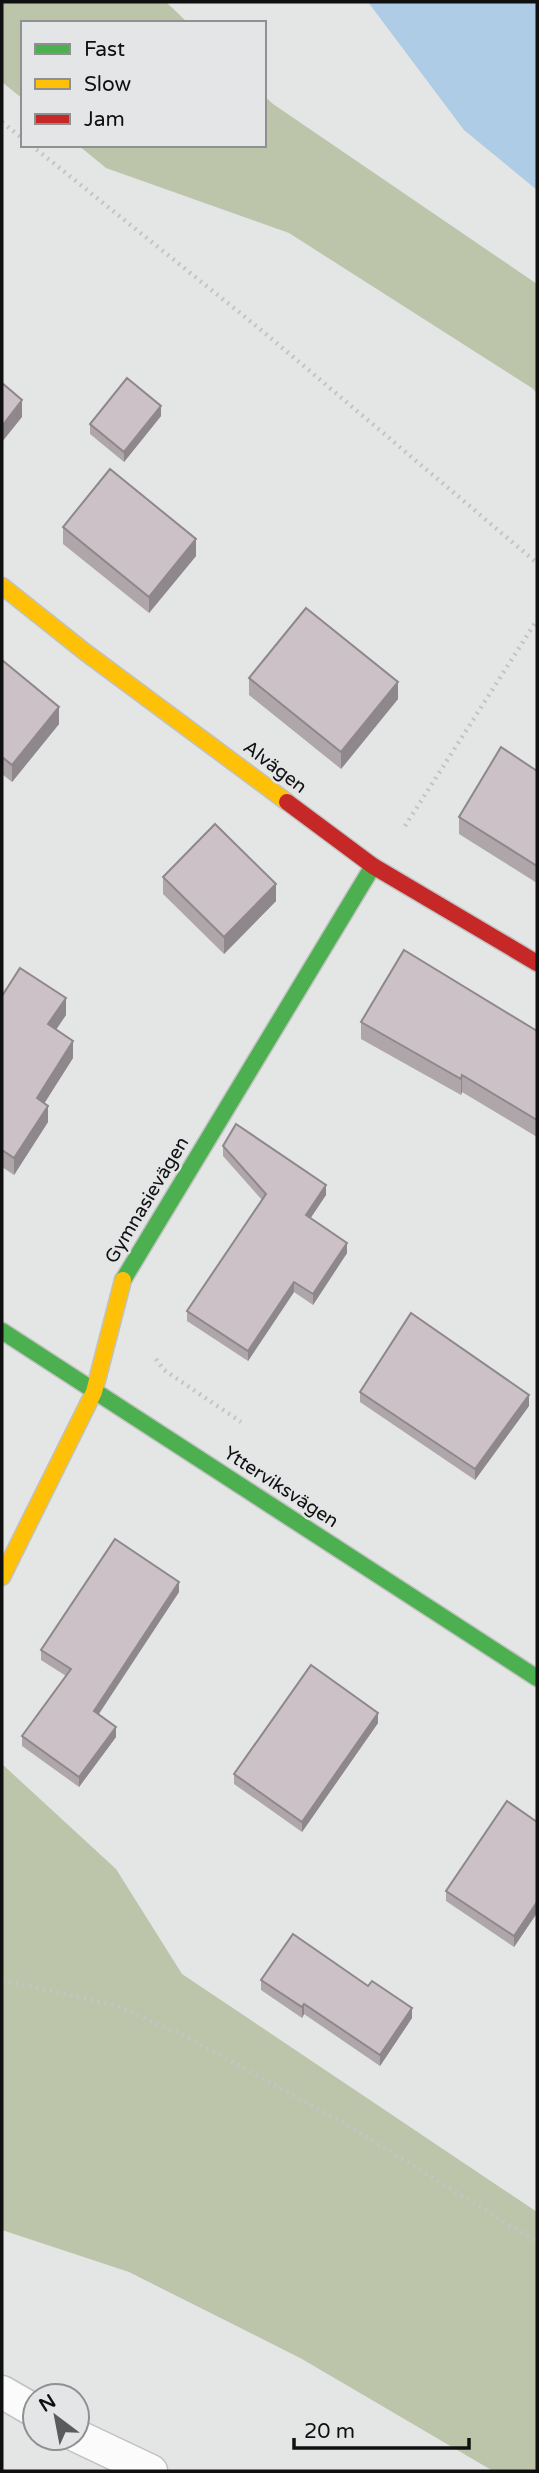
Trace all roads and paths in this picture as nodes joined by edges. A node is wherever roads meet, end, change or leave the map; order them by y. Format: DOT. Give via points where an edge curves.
graph roads {
  1 [pos="2,122"];
  2 [pos="21,137"];
  3 [pos="33,147"];
  4 [pos="537,563"];
  5 [pos="2,586"];
  6 [pos="537,620"];
  7 [pos="373,866"];
  8 [pos="537,963"];
  9 [pos="2,1331"];
  10 [pos="152,1352"];
  11 [pos="94,1392"];
  12 [pos="247,1426"];
  13 [pos="2,1577"];
  14 [pos="537,1678"];
  15 [pos="2,1980"];
  16 [pos="537,2242"];
  17 [pos="2,2392"];
  18 [pos="21,2403"];
  19 [pos="91,2443"];
  20 [pos="151,2471"];
  1 -- 2 [label="path"];
  3 -- 4 [label="path" via="260,329"];
  5 -- 7 [label="street, Alvägen"];
  6 -- 7 [label="path" via="400,834"];
  7 -- 8 [label="street, Alvägen"];
  7 -- 11 [label="street, Gymnasievägen" via="124,1277"];
  9 -- 11 [label="street, Ytterviksvägen"];
  10 -- 12 [label="path" via="164,1370"];
  11 -- 13 [label="street, Gymnasievägen"];
  11 -- 14 [label="street, Ytterviksvägen"];
  15 -- 16 [label="path" via="114,2005 189,2038 347,2125"];
  17 -- 18 [label="lane"];
  19 -- 20 [label="lane"];
}
